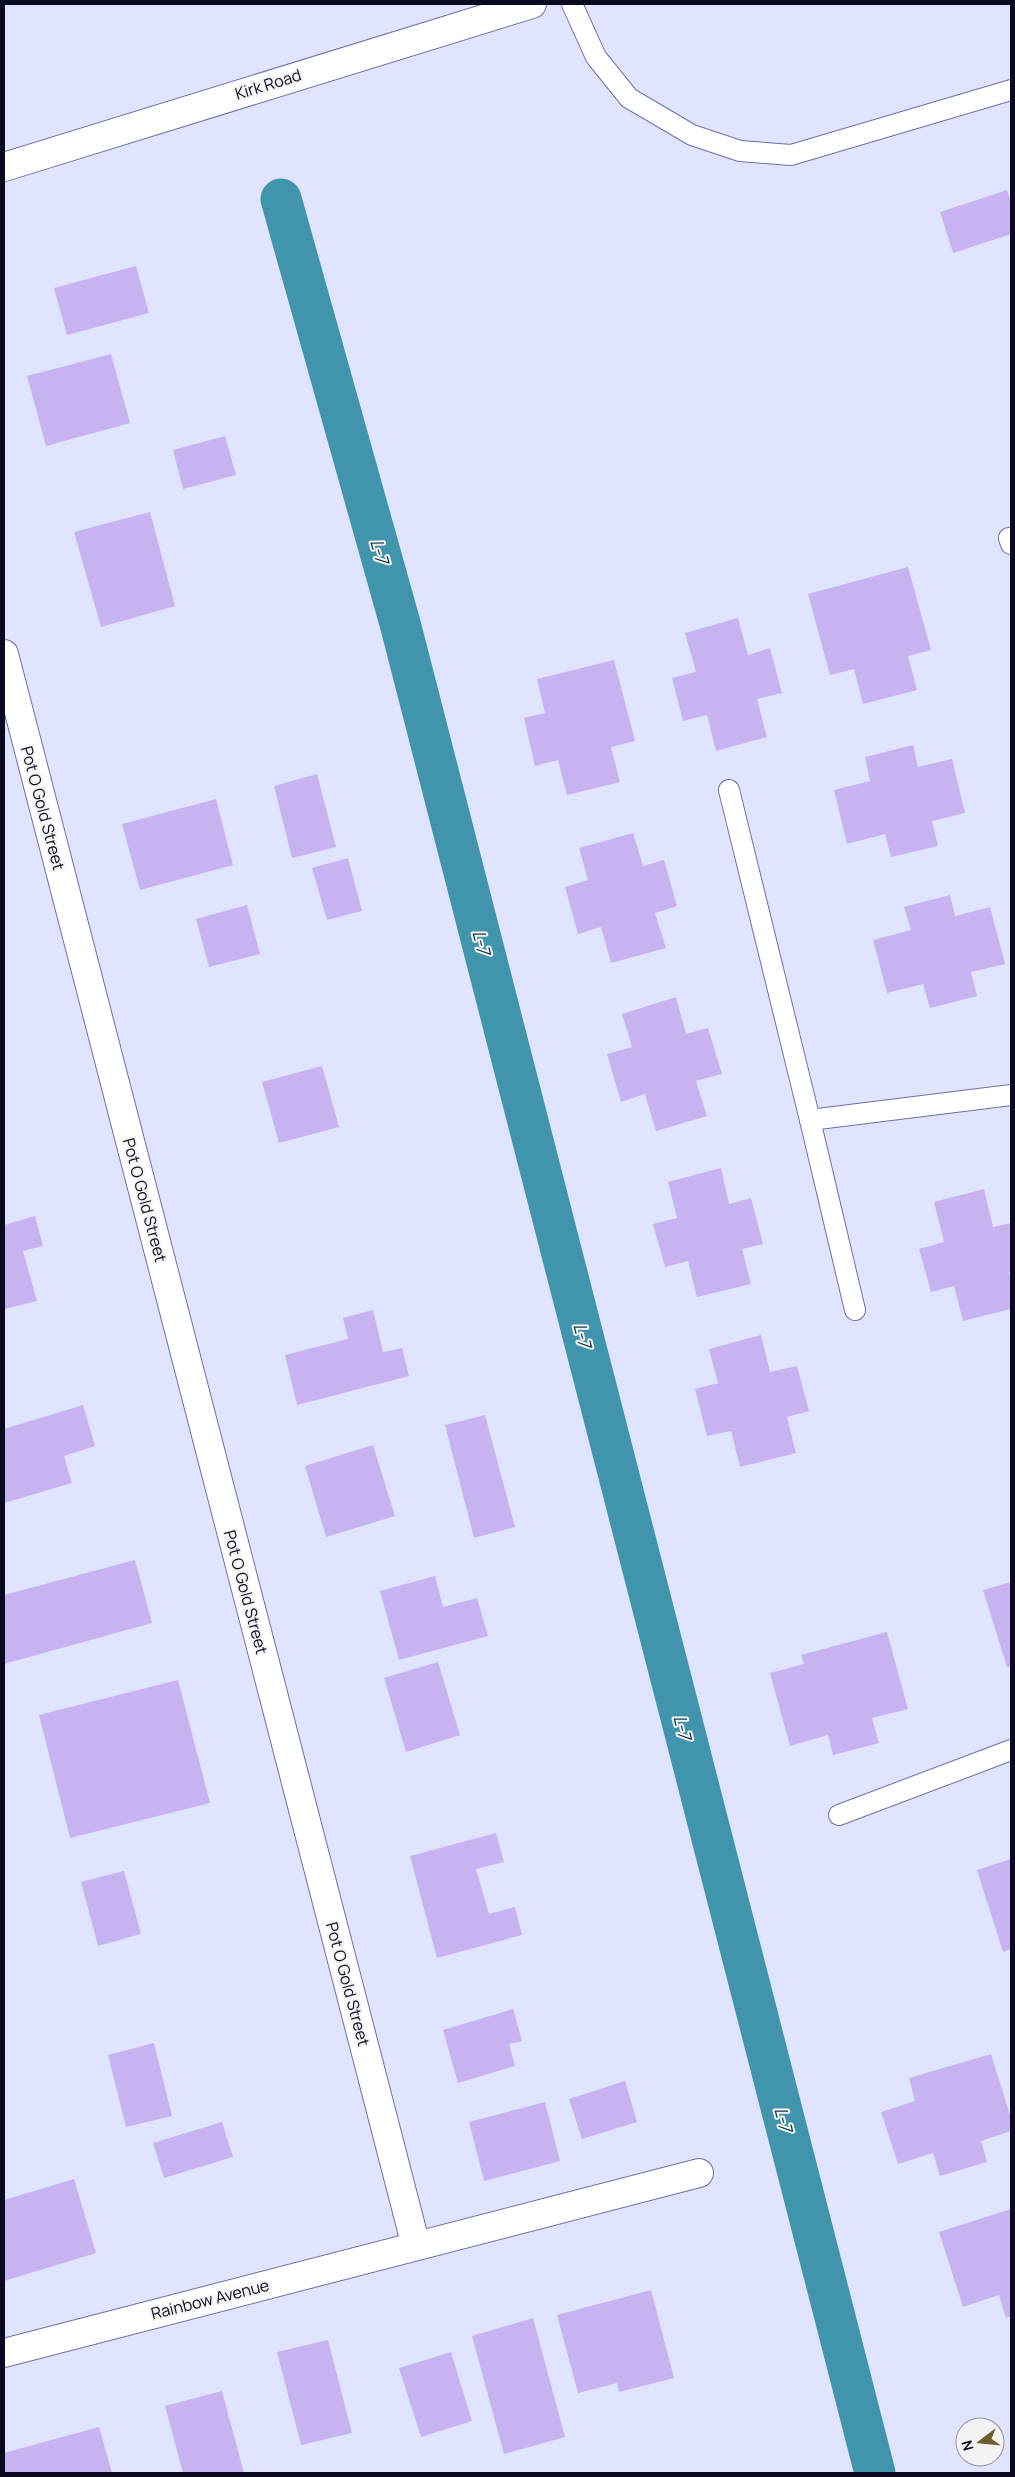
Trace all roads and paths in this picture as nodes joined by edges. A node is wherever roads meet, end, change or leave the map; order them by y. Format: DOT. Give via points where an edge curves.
graph roads {
  1 [pos="532,4"];
  2 [pos="572,4"];
  3 [pos="1011,90"];
  4 [pos="4,166"];
  5 [pos="4,654"];
  6 [pos="729,790"];
  7 [pos="1011,1095"];
  8 [pos="810,1120"];
  9 [pos="855,1310"];
  10 [pos="1011,1750"];
  11 [pos="839,1815"];
  12 [pos="699,2173"];
  13 [pos="416,2246"];
  14 [pos="4,2353"];
  1 -- 4 [label="street, Kirk Road"];
  2 -- 3 [label="lane" via="596,57 629,98 692,135 740,151 791,155"];
  5 -- 13 [label="street, Pot O Gold Street"];
  6 -- 8 [label="lane"];
  7 -- 8 [label="lane"];
  8 -- 9 [label="lane"];
  10 -- 11 [label="lane"];
  12 -- 13 [label="street"];
  13 -- 14 [label="street, Rainbow Avenue"];
}
